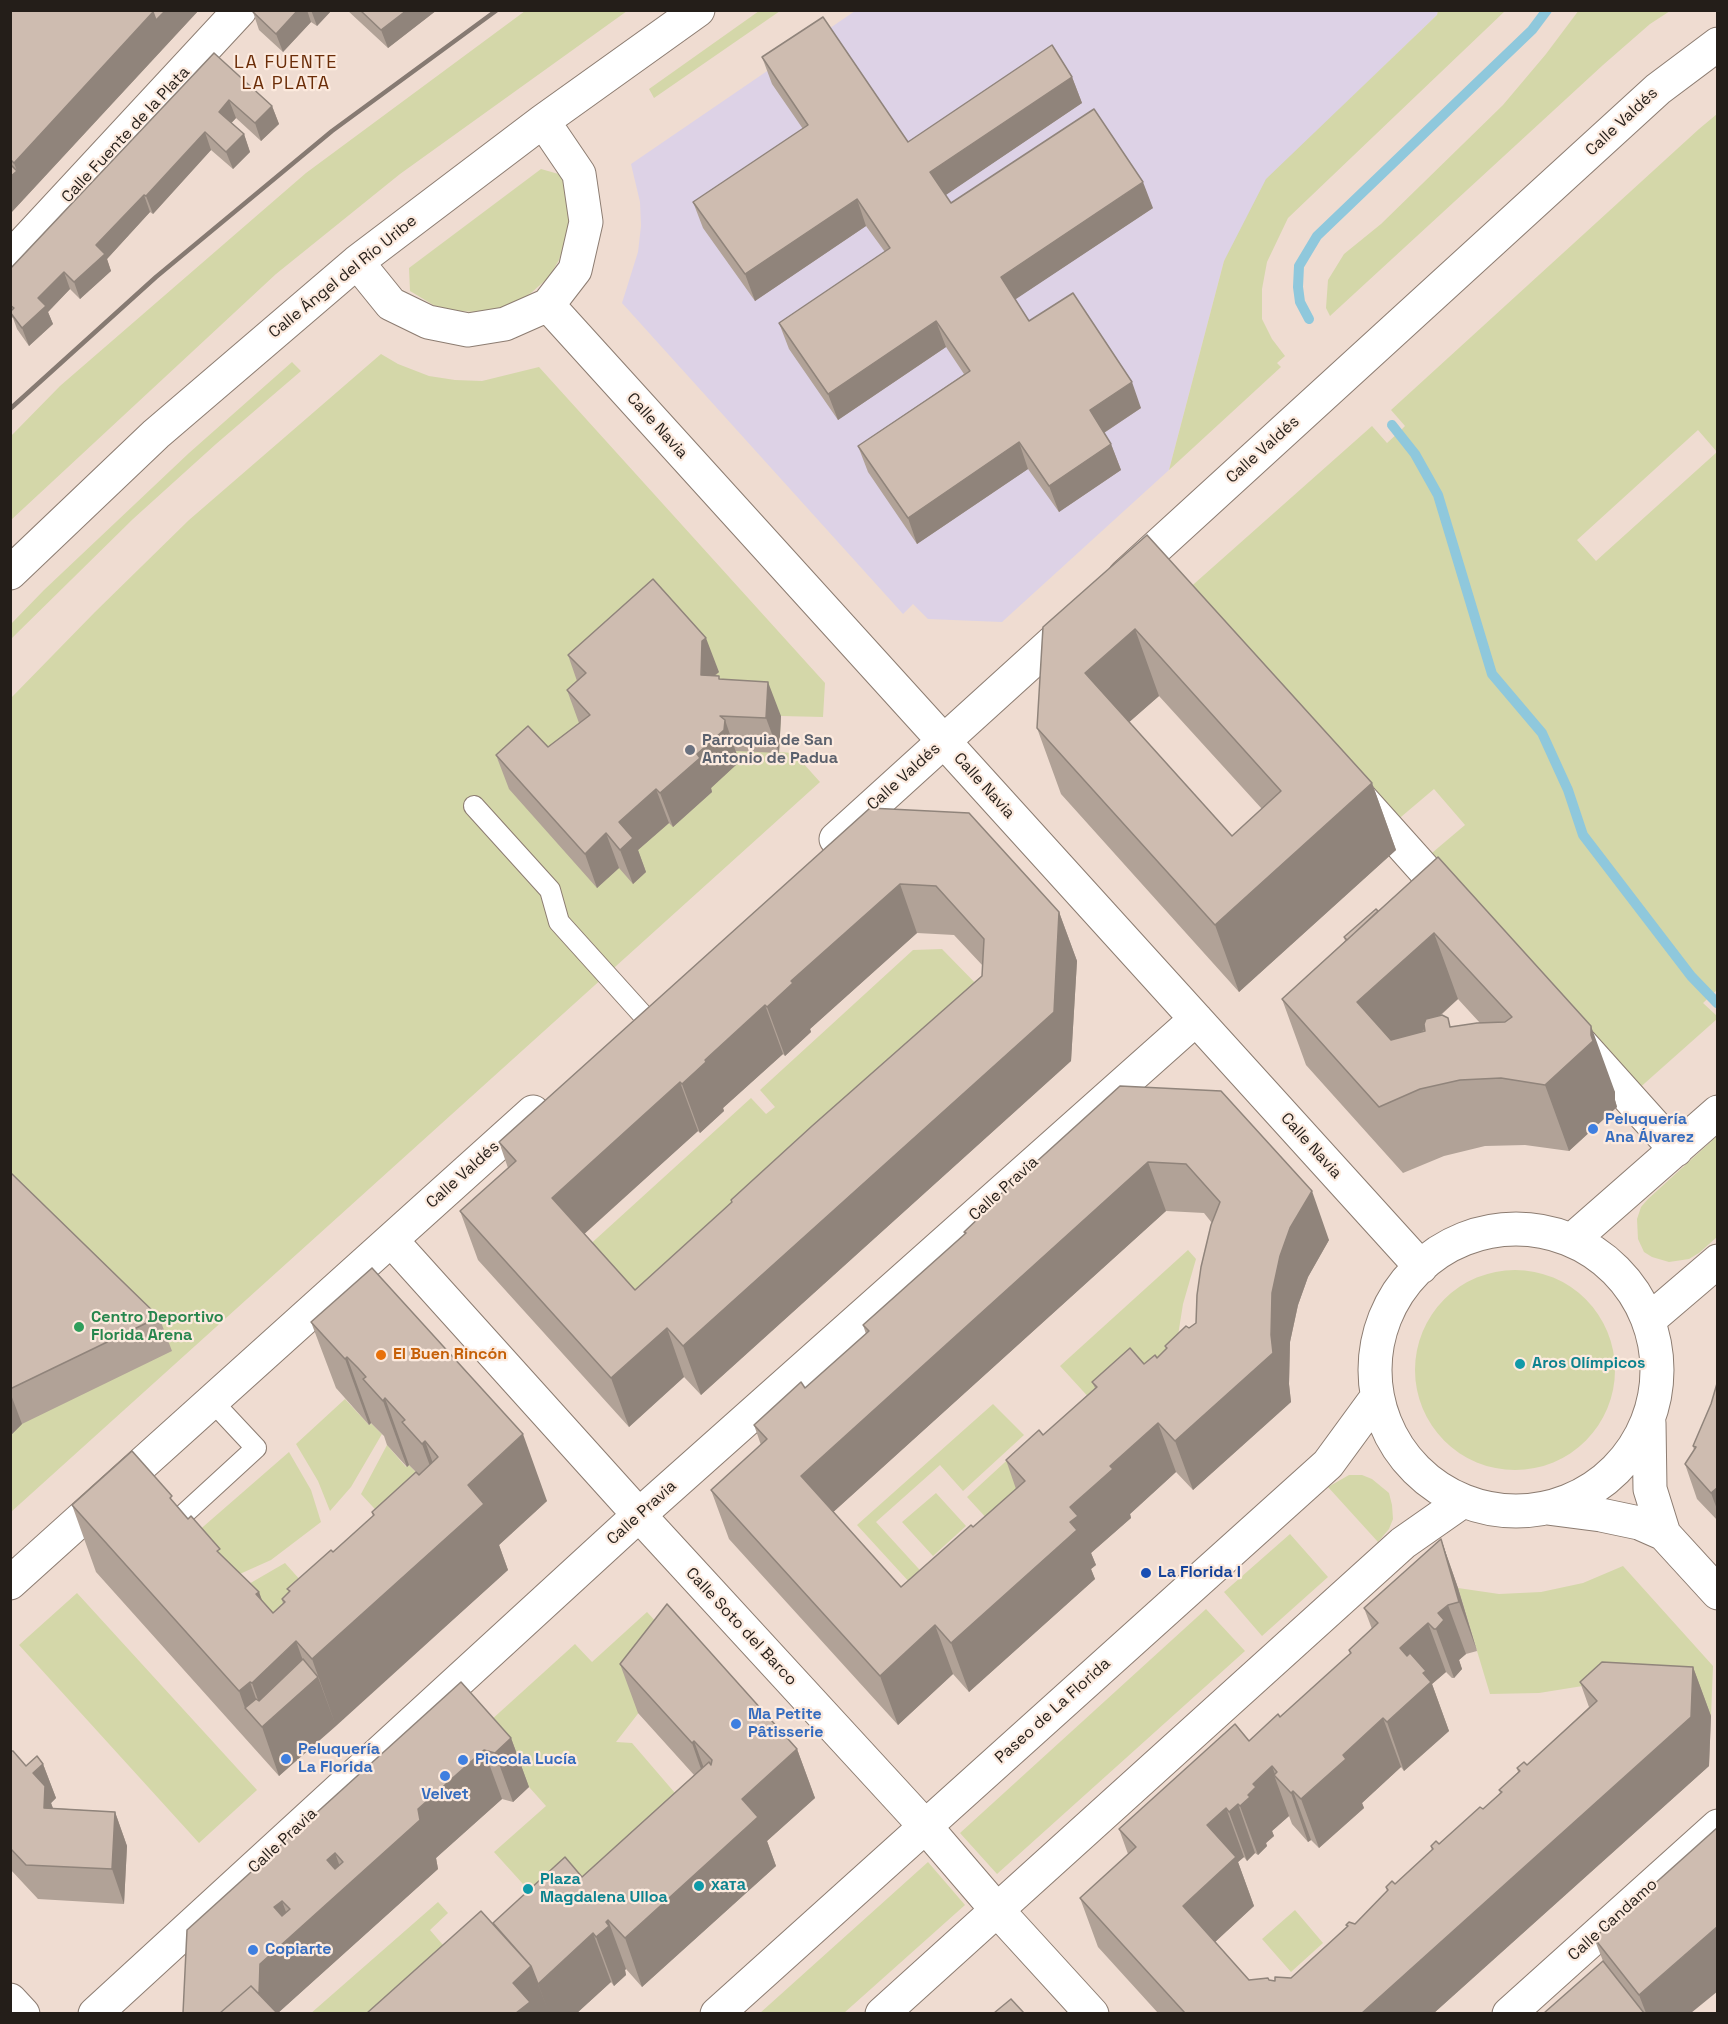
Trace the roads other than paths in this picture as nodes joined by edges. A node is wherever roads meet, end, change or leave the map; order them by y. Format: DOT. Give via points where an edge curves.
graph roads {
  1 [pos="240,10"];
  2 [pos="698,10"];
  3 [pos="1718,44"];
  4 [pos="543,121"];
  5 [pos="10,258"];
  6 [pos="357,262"];
  7 [pos="548,306"];
  8 [pos="10,573"];
  9 [pos="944,741"];
  10 [pos="1344,780"];
  11 [pos="474,806"];
  12 [pos="811,861"];
  13 [pos="1470,922"];
  14 [pos="643,1013"];
  15 [pos="1557,1018"];
  16 [pos="1196,1019"];
  17 [pos="555,1092"];
  18 [pos="1718,1112"];
  19 [pos="1676,1150"];
  20 [pos="392,1240"];
  21 [pos="1572,1240"];
  22 [pos="1718,1261"];
  23 [pos="1421,1267"];
  24 [pos="1649,1320"];
  25 [pos="1377,1397"];
  26 [pos="212,1401"];
  27 [pos="1649,1424"];
  28 [pos="1463,1501"];
  29 [pos="1544,1508"];
  30 [pos="639,1515"];
  31 [pos="172,1524"];
  32 [pos="1664,1534"];
  33 [pos="10,1583"];
  34 [pos="1718,1593"];
  35 [pos="925,1826"];
  36 [pos="1718,1826"];
  37 [pos="998,1910"];
  38 [pos="10,2000"];
  39 [pos="23,2013"];
  40 [pos="94,2013"];
  41 [pos="717,2013"];
  42 [pos="882,2013"];
  43 [pos="1092,2013"];
  44 [pos="1509,2013"];
  1 -- 5 [label="street, Calle Fuente de la Plata"];
  2 -- 4 [label="street, Calle Ángel del Río Uribe"];
  3 -- 9 [label="street, Calle Valdés" via="1658,89 1154,566 1099,600"];
  4 -- 6 [label="street, Calle Ángel del Río Uribe"];
  4 -- 7 [label="street" via="579,174 586,222 574,270"];
  6 -- 7 [label="street" via="391,304 428,322 468,330 505,324"];
  6 -- 8 [label="street, Calle Ángel del Río Uribe" via="156,434"];
  7 -- 9 [label="street, Calle Navia"];
  9 -- 12 [label="street, Calle Valdés"];
  9 -- 16 [label="street, Calle Navia"];
  10 -- 13 [label="street"];
  11 -- 14 [label="lane" via="550,890 559,922"];
  15 -- 19 [label="street"];
  16 -- 23 [label="street, Calle Navia"];
  16 -- 30 [label="street, Calle Pravia"];
  17 -- 20 [label="street, Calle Valdés"];
  18 -- 19 [label="street"];
  19 -- 21 [label="street"];
  20 -- 26 [label="street, Calle Valdés"];
  20 -- 30 [label="street, Calle Soto del Barco"];
  21 -- 23 [label="street" via="1525,1228 1488,1231 1452,1244"];
  21 -- 24 [label="street" via="1597,1253 1620,1274"];
  22 -- 24 [label="street"];
  23 -- 25 [label="street" via="1394,1298 1379,1335"];
  24 -- 27 [label="street" via="1656,1353 1656,1387"];
  25 -- 28 [label="street" via="1388,1428 1405,1457 1430,1483"];
  25 -- 35 [label="street, Paseo de La Florida" via="1328,1464"];
  26 -- 31 [label="lane" via="256,1448"];
  26 -- 33 [label="street, Calle Valdés"];
  27 -- 29 [label="street" via="1626,1461 1590,1490"];
  27 -- 32 [label="street" via="1650,1489"];
  28 -- 29 [label="street" via="1510,1510"];
  28 -- 37 [label="street" via="1403,1543"];
  29 -- 32 [label="street" via="1639,1523"];
  30 -- 35 [label="street, Calle Soto del Barco"];
  30 -- 40 [label="street, Calle Pravia"];
  32 -- 34 [label="street"];
  35 -- 37 [label="street, Calle Soto del Barco"];
  35 -- 41 [label="street, Paseo de La Florida"];
  36 -- 44 [label="street, Calle Candamo"];
  37 -- 42 [label="street"];
  37 -- 43 [label="street, Calle Soto del Barco"];
  38 -- 39 [label="street"];
}
